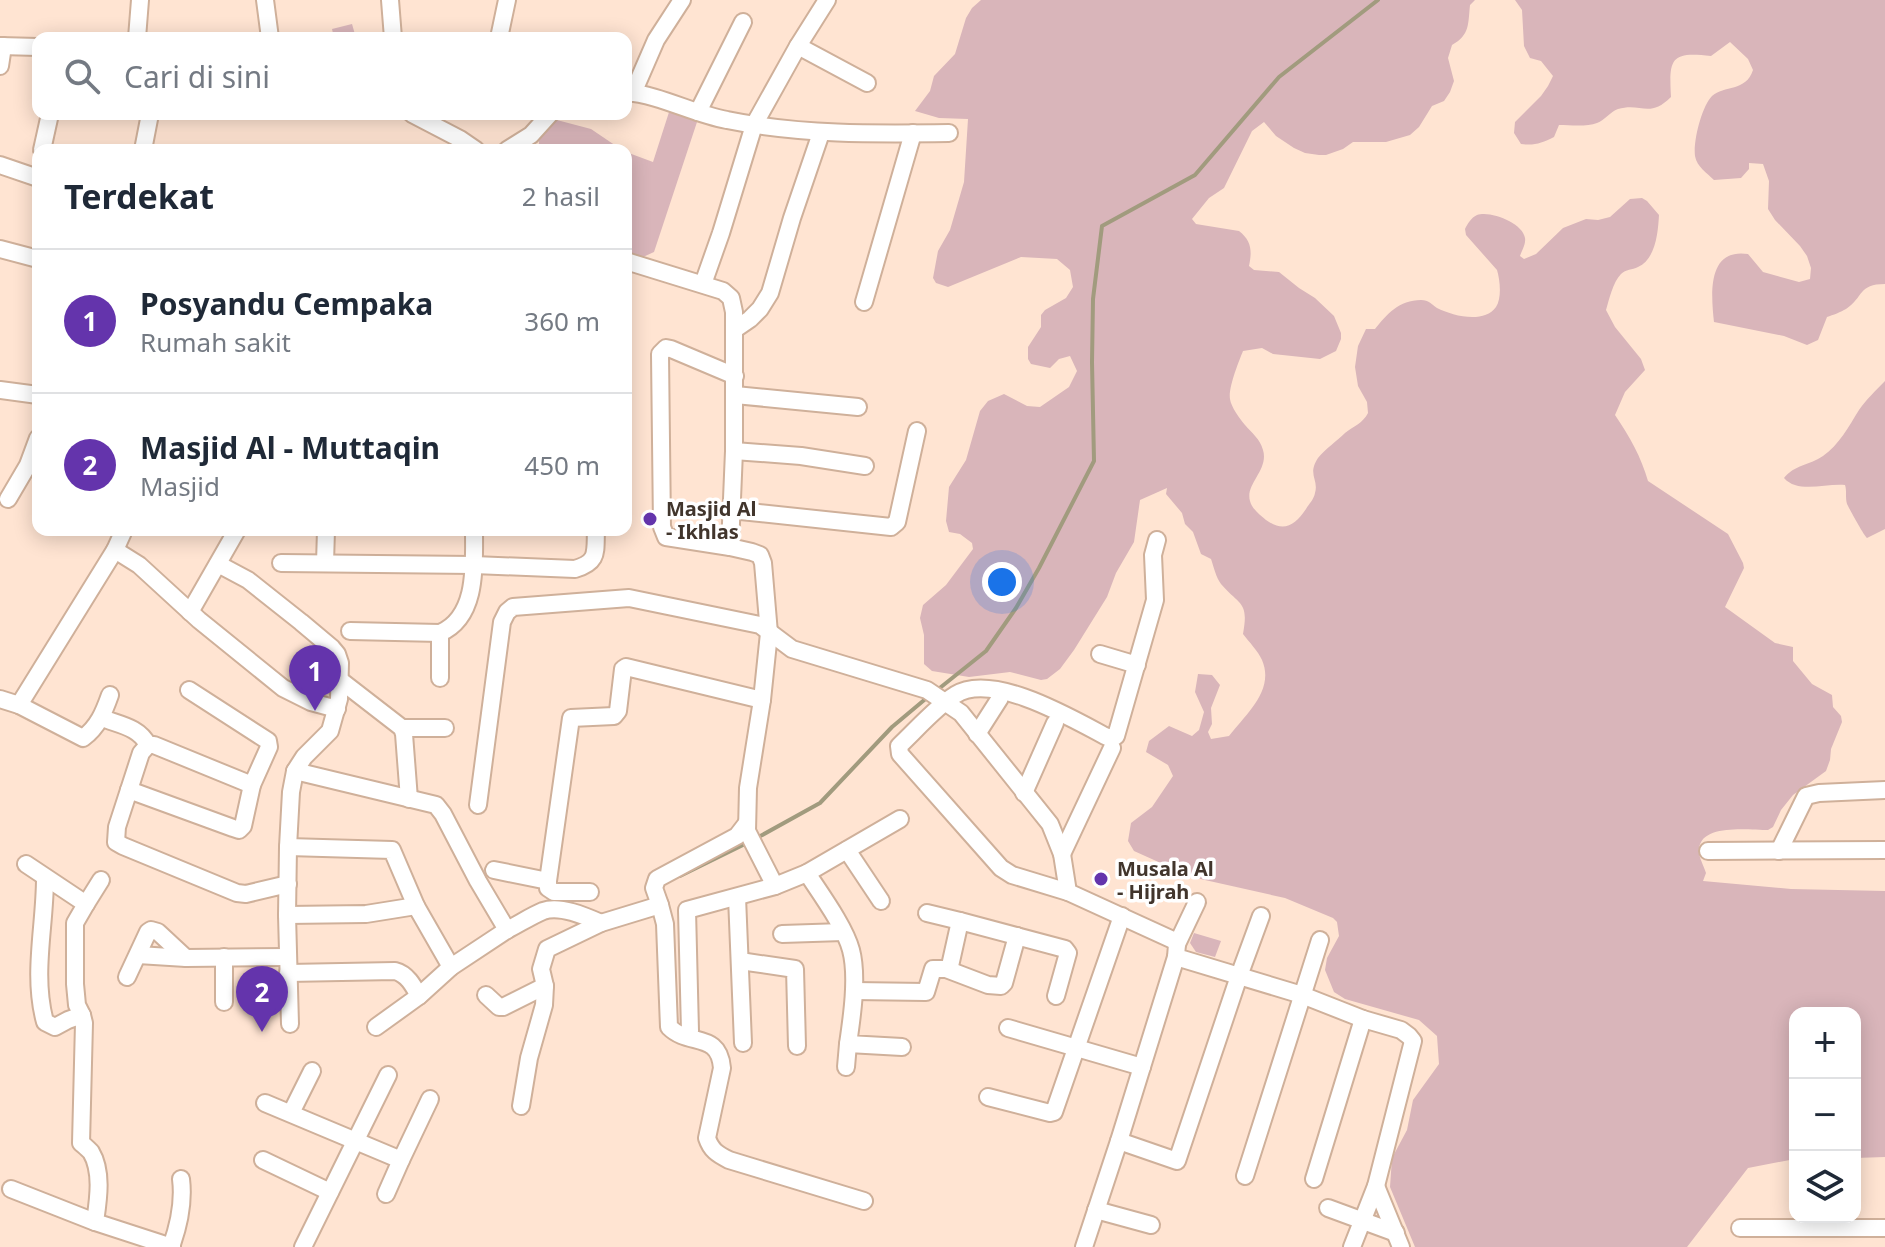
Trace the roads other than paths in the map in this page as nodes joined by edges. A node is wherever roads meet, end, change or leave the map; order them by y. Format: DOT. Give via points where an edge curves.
graph roads {
  1 [pos="140,0"];
  2 [pos="265,0"];
  3 [pos="390,0"];
  4 [pos="507,0"];
  5 [pos="682,0"];
  6 [pos="827,0"];
  7 [pos="743,22"];
  8 [pos="137,32"];
  9 [pos="269,32"];
  10 [pos="393,32"];
  11 [pos="500,32"];
  12 [pos="1,46"];
  13 [pos="798,46"];
  14 [pos="32,47"];
  15 [pos="0,66"];
  16 [pos="867,83"];
  17 [pos="632,87"];
  18 [pos="632,94"];
  19 [pos="698,112"];
  20 [pos="49,120"];
  21 [pos="149,120"];
  22 [pos="424,120"];
  23 [pos="545,120"];
  24 [pos="754,125"];
  25 [pos="821,133"];
  26 [pos="913,133"];
  27 [pos="949,133"];
  28 [pos="43,144"];
  29 [pos="144,144"];
  30 [pos="467,144"];
  31 [pos="517,144"];
  32 [pos="0,165"];
  33 [pos="32,173"];
  34 [pos="0,249"];
  35 [pos="32,257"];
  36 [pos="632,263"];
  37 [pos="703,284"];
  38 [pos="864,302"];
  39 [pos="734,330"];
  40 [pos="735,376"];
  41 [pos="0,390"];
  42 [pos="32,394"];
  43 [pos="735,395"];
  44 [pos="858,407"];
  45 [pos="917,431"];
  46 [pos="734,451"];
  47 [pos="32,454"];
  48 [pos="865,466"];
  49 [pos="8,499"];
  50 [pos="731,510"];
  51 [pos="121,536"];
  52 [pos="234,536"];
  53 [pos="326,536"];
  54 [pos="474,536"];
  55 [pos="596,536"];
  56 [pos="1157,540"];
  57 [pos="730,547"];
  58 [pos="115,550"];
  59 [pos="281,563"];
  60 [pos="325,563"];
  61 [pos="218,564"];
  62 [pos="474,565"];
  63 [pos="190,612"];
  64 [pos="350,631"];
  65 [pos="440,633"];
  66 [pos="769,633"];
  67 [pos="1100,654"];
  68 [pos="1137,665"];
  69 [pos="440,678"];
  70 [pos="340,680"];
  71 [pos="189,690"];
  72 [pos="110,695"];
  73 [pos="936,697"];
  74 [pos="1000,698"];
  75 [pos="0,699"];
  76 [pos="762,700"];
  77 [pos="19,705"];
  78 [pos="337,709"];
  79 [pos="102,718"];
  80 [pos="1055,723"];
  81 [pos="402,728"];
  82 [pos="445,728"];
  83 [pos="977,734"];
  84 [pos="148,745"];
  85 [pos="1112,748"];
  86 [pos="295,771"];
  87 [pos="252,785"];
  88 [pos="129,790"];
  89 [pos="1885,790"];
  90 [pos="1024,793"];
  91 [pos="409,799"];
  92 [pos="478,805"];
  93 [pos="900,819"];
  94 [pos="747,827"];
  95 [pos="288,847"];
  96 [pos="847,850"];
  97 [pos="1885,850"];
  98 [pos="1708,851"];
  99 [pos="1779,851"];
  100 [pos="1062,854"];
  101 [pos="26,864"];
  102 [pos="494,870"];
  103 [pos="807,873"];
  104 [pos="45,878"];
  105 [pos="101,880"];
  106 [pos="548,881"];
  107 [pos="288,884"];
  108 [pos="775,886"];
  109 [pos="590,892"];
  110 [pos="1068,892"];
  111 [pos="737,897"];
  112 [pos="881,901"];
  113 [pos="1197,902"];
  114 [pos="86,904"];
  115 [pos="660,905"];
  116 [pos="416,906"];
  117 [pos="927,913"];
  118 [pos="287,915"];
  119 [pos="1122,916"];
  120 [pos="1261,916"];
  121 [pos="960,921"];
  122 [pos="601,923"];
  123 [pos="507,930"];
  124 [pos="843,932"];
  125 [pos="782,934"];
  126 [pos="1017,936"];
  127 [pos="1320,940"];
  128 [pos="1176,950"];
  129 [pos="138,955"];
  130 [pos="224,957"];
  131 [pos="186,958"];
  132 [pos="740,961"];
  133 [pos="288,965"];
  134 [pos="451,967"];
  135 [pos="946,969"];
  136 [pos="1239,976"];
  137 [pos="127,977"];
  138 [pos="545,986"];
  139 [pos="854,991"];
  140 [pos="486,995"];
  141 [pos="1302,995"];
  142 [pos="419,996"];
  143 [pos="1056,996"];
  144 [pos="224,1002"];
  145 [pos="82,1015"];
  146 [pos="1363,1019"];
  147 [pos="290,1024"];
  148 [pos="376,1027"];
  149 [pos="1008,1028"];
  150 [pos="690,1031"];
  151 [pos="849,1040"];
  152 [pos="743,1043"];
  153 [pos="797,1046"];
  154 [pos="1075,1046"];
  155 [pos="902,1047"];
  156 [pos="846,1067"];
  157 [pos="1142,1067"];
  158 [pos="312,1071"];
  159 [pos="388,1075"];
  160 [pos="988,1097"];
  161 [pos="430,1099"];
  162 [pos="265,1103"];
  163 [pos="521,1106"];
  164 [pos="291,1113"];
  165 [pos="356,1141"];
  166 [pos="1119,1141"];
  167 [pos="263,1160"];
  168 [pos="401,1160"];
  169 [pos="1245,1176"];
  170 [pos="181,1179"];
  171 [pos="1314,1179"];
  172 [pos="1376,1186"];
  173 [pos="11,1189"];
  174 [pos="330,1192"];
  175 [pos="386,1194"];
  176 [pos="864,1201"];
  177 [pos="1328,1208"];
  178 [pos="1096,1210"];
  179 [pos="1363,1219"];
  180 [pos="95,1222"];
  181 [pos="1151,1225"];
  182 [pos="1740,1228"];
  183 [pos="1885,1228"];
  184 [pos="1398,1240"];
  185 [pos="172,1247"];
  186 [pos="303,1247"];
  187 [pos="1084,1247"];
  188 [pos="1352,1247"];
  1 -- 8 [label="street"];
  2 -- 9 [label="street"];
  3 -- 10 [label="street"];
  4 -- 11 [label="street"];
  5 -- 17 [label="street"];
  6 -- 13 [label="street"];
  7 -- 19 [label="street"];
  12 -- 14 [label="street"];
  12 -- 15 [label="street"];
  13 -- 16 [label="street"];
  13 -- 24 [label="street"];
  18 -- 19 [label="street"];
  19 -- 24 [label="street"];
  20 -- 28 [label="street"];
  21 -- 29 [label="street"];
  22 -- 30 [label="street"];
  23 -- 31 [label="street"];
  24 -- 25 [label="street"];
  24 -- 37 [label="street"];
  25 -- 26 [label="street"];
  25 -- 39 [label="street" via="770,293"];
  26 -- 27 [label="street"];
  26 -- 38 [label="street"];
  32 -- 33 [label="street"];
  34 -- 35 [label="street"];
  36 -- 37 [label="street"];
  37 -- 39 [label="street" via="731,298"];
  39 -- 40 [label="street"];
  40 -- 43 [label="street"];
  40 -- 57 [label="street" via="671,349 660,354 662,527 666,537"];
  41 -- 42 [label="street"];
  43 -- 44 [label="street"];
  43 -- 46 [label="street"];
  45 -- 50 [label="street" via="897,522 891,527"];
  46 -- 48 [label="street"];
  46 -- 50 [label="street"];
  47 -- 49 [label="street"];
  50 -- 57 [label="street"];
  51 -- 58 [label="street"];
  52 -- 61 [label="street"];
  53 -- 60 [label="street"];
  54 -- 62 [label="street"];
  55 -- 62 [label="street" via="595,556 575,569"];
  56 -- 68 [label="street" via="1155,600"];
  57 -- 66 [label="street" via="760,555"];
  58 -- 63 [label="street"];
  58 -- 77 [label="street"];
  59 -- 60 [label="street"];
  60 -- 62 [label="street"];
  61 -- 63 [label="street"];
  61 -- 70 [label="street" via="248,580 332,648 340,663"];
  62 -- 65 [label="street" via="468,603 455,623"];
  63 -- 78 [label="street" via="283,688"];
  64 -- 65 [label="street"];
  65 -- 69 [label="street"];
  66 -- 73 [label="street" via="792,649"];
  66 -- 76 [label="street"];
  66 -- 92 [label="street" via="760,625 629,598 513,607 502,622"];
  67 -- 68 [label="street"];
  68 -- 73 [label="street" via="1114,737 1013,694 977,688"];
  70 -- 78 [label="street"];
  70 -- 81 [label="street"];
  71 -- 87 [label="street" via="268,741"];
  72 -- 79 [label="street"];
  73 -- 83 [label="street" via="961,713"];
  73 -- 110 [label="street" via="899,746 900,754 1001,868"];
  74 -- 83 [label="street"];
  75 -- 77 [label="street"];
  76 -- 94 [label="street"];
  76 -- 106 [label="street" via="623,669 614,716 576,717 569,723"];
  77 -- 79 [label="street" via="80,738"];
  78 -- 86 [label="street" via="328,734"];
  79 -- 84 [label="street" via="143,735"];
  80 -- 90 [label="street"];
  81 -- 82 [label="street"];
  81 -- 91 [label="street"];
  83 -- 90 [label="street"];
  84 -- 87 [label="street"];
  84 -- 88 [label="street"];
  85 -- 100 [label="street"];
  86 -- 91 [label="street"];
  86 -- 95 [label="street"];
  87 -- 88 [label="street" via="239,830"];
  88 -- 107 [label="street" via="116,842 237,893"];
  89 -- 99 [label="street" via="1806,796"];
  90 -- 100 [label="street" via="1050,824"];
  91 -- 123 [label="street" via="436,805 443,814"];
  93 -- 96 [label="street"];
  94 -- 108 [label="street"];
  94 -- 115 [label="street" via="657,879 654,888"];
  95 -- 107 [label="street"];
  95 -- 116 [label="street" via="392,850"];
  96 -- 103 [label="street"];
  96 -- 112 [label="street"];
  97 -- 99 [label="street"];
  98 -- 99 [label="street"];
  100 -- 110 [label="street"];
  101 -- 104 [label="street"];
  102 -- 106 [label="street"];
  103 -- 108 [label="street"];
  103 -- 124 [label="street"];
  104 -- 114 [label="street"];
  104 -- 145 [label="street" via="38,967 45,1022 55,1027"];
  105 -- 114 [label="street"];
  106 -- 109 [label="street" via="554,892"];
  107 -- 118 [label="street"];
  108 -- 111 [label="street"];
  110 -- 119 [label="street"];
  111 -- 132 [label="street"];
  111 -- 150 [label="street" via="687,910"];
  113 -- 128 [label="street"];
  114 -- 145 [label="street" via="75,923 75,984"];
  115 -- 122 [label="street"];
  115 -- 176 [label="street" via="669,1027 715,1046 721,1057 709,1145 729,1160"];
  116 -- 118 [label="street" via="366,914"];
  116 -- 134 [label="street"];
  117 -- 121 [label="street"];
  118 -- 133 [label="street"];
  119 -- 128 [label="street" via="1173,940"];
  119 -- 154 [label="street"];
  120 -- 136 [label="street"];
  121 -- 126 [label="street"];
  121 -- 135 [label="street"];
  122 -- 123 [label="street" via="553,909"];
  122 -- 138 [label="street" via="547,949 541,969"];
  123 -- 134 [label="street"];
  124 -- 125 [label="street"];
  124 -- 139 [label="street" via="851,951"];
  126 -- 135 [label="street" via="1001,986"];
  126 -- 143 [label="street" via="1067,951"];
  127 -- 141 [label="street"];
  128 -- 136 [label="street"];
  128 -- 157 [label="street"];
  129 -- 131 [label="street"];
  129 -- 131 [label="street" via="154,929"];
  129 -- 137 [label="street"];
  130 -- 131 [label="street"];
  130 -- 133 [label="street"];
  130 -- 144 [label="street"];
  132 -- 152 [label="street"];
  132 -- 153 [label="street" via="795,969"];
  133 -- 142 [label="street" via="395,971"];
  133 -- 147 [label="street"];
  134 -- 142 [label="street"];
  135 -- 139 [label="street" via="933,969 926,992"];
  136 -- 141 [label="street"];
  136 -- 166 [label="street" via="1177,1161"];
  138 -- 140 [label="street" via="503,1007"];
  138 -- 163 [label="street"];
  139 -- 151 [label="street"];
  141 -- 146 [label="street"];
  141 -- 169 [label="street"];
  142 -- 148 [label="street"];
  145 -- 180 [label="street" via="81,1143 98,1173"];
  146 -- 171 [label="street"];
  146 -- 172 [label="street" via="1401,1030 1413,1041"];
  149 -- 154 [label="street"];
  151 -- 155 [label="street"];
  151 -- 156 [label="street"];
  154 -- 157 [label="street"];
  154 -- 160 [label="street" via="1052,1113"];
  157 -- 166 [label="street"];
  158 -- 164 [label="street"];
  159 -- 165 [label="street"];
  161 -- 168 [label="street"];
  162 -- 164 [label="street"];
  164 -- 165 [label="street"];
  165 -- 168 [label="street"];
  165 -- 174 [label="street"];
  166 -- 178 [label="street"];
  167 -- 174 [label="street"];
  168 -- 175 [label="street"];
  170 -- 185 [label="street"];
  172 -- 179 [label="street"];
  172 -- 184 [label="street"];
  173 -- 180 [label="street"];
  174 -- 186 [label="street"];
  177 -- 179 [label="street"];
  178 -- 181 [label="street"];
  178 -- 187 [label="street"];
  179 -- 184 [label="street"];
  179 -- 188 [label="street"];
  180 -- 185 [label="street"];
  182 -- 183 [label="street"];
}
